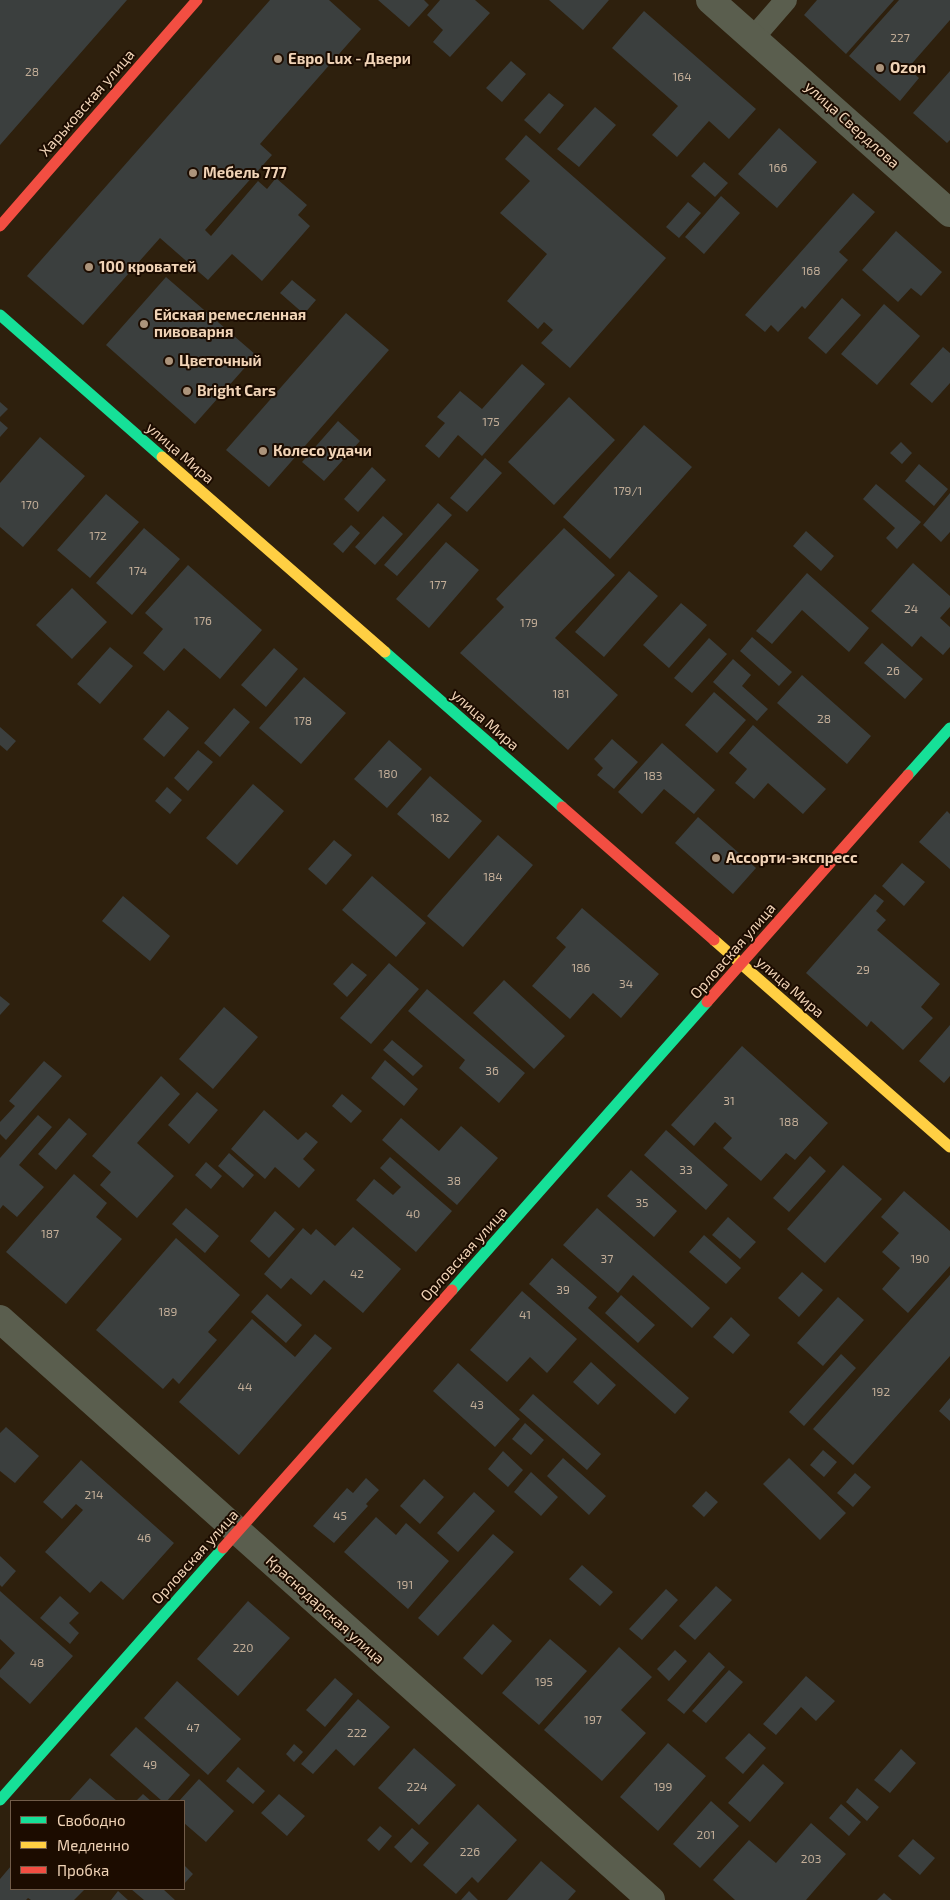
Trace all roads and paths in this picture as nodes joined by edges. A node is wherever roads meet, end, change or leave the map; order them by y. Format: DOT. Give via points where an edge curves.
graph roads {
  1 [pos="197,0"];
  2 [pos="710,0"];
  3 [pos="786,0"];
  4 [pos="753,38"];
  5 [pos="950,212"];
  6 [pos="0,226"];
  7 [pos="0,315"];
  8 [pos="950,728"];
  9 [pos="741,964"];
  10 [pos="950,1147"];
  11 [pos="0,1319"];
  12 [pos="238,1531"];
  13 [pos="0,1800"];
  14 [pos="651,1900"];
  1 -- 6 [label="street, Харьковская улица"];
  2 -- 4 [label="street, улица Свердлова"];
  3 -- 4 [label="lane"];
  4 -- 5 [label="street, улица Свердлова"];
  7 -- 9 [label="street, улица Мира"];
  8 -- 9 [label="street, Орловская улица"];
  9 -- 10 [label="street, улица Мира"];
  9 -- 12 [label="street, Орловская улица"];
  11 -- 12 [label="street, Краснодарская улица"];
  12 -- 13 [label="street, Орловская улица"];
  12 -- 14 [label="street, Краснодарская улица"];
}
